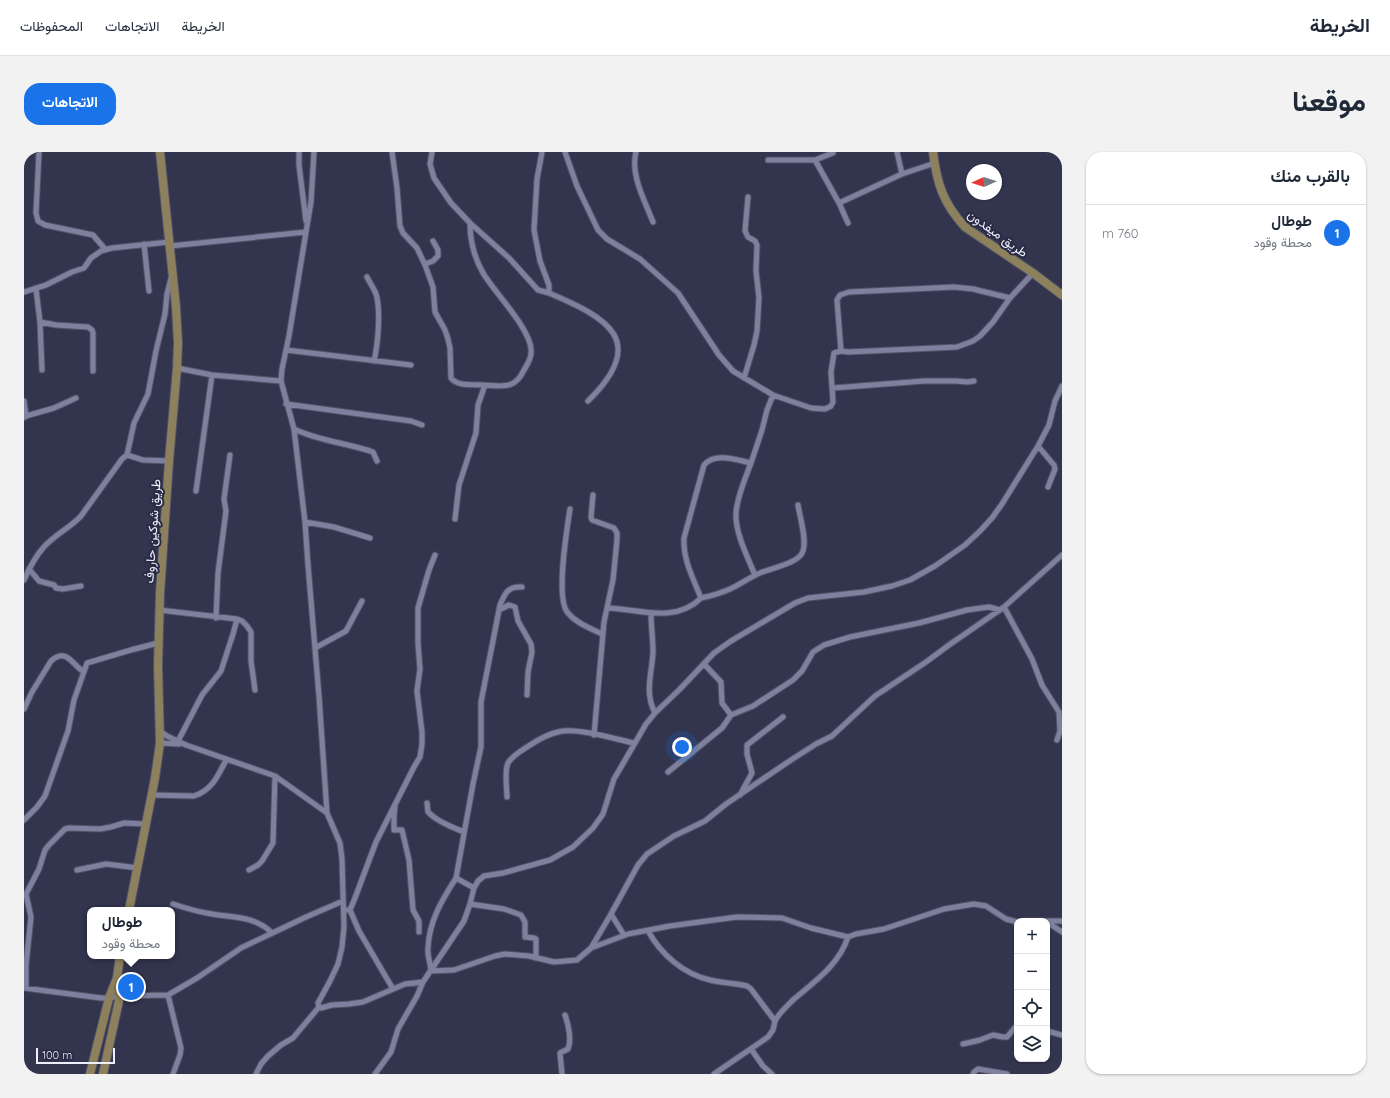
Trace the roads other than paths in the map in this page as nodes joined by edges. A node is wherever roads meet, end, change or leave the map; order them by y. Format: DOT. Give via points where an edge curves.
graph roads {
  1 [pos="39,152"];
  2 [pos="160,152"];
  3 [pos="299,152"];
  4 [pos="314,152"];
  5 [pos="392,152"];
  6 [pos="432,152"];
  7 [pos="542,152"];
  8 [pos="565,152"];
  9 [pos="636,152"];
  10 [pos="897,152"];
  11 [pos="933,152"];
  12 [pos="833,153"];
  13 [pos="768,160"];
  14 [pos="815,160"];
  15 [pos="935,164"];
  16 [pos="902,174"];
  17 [pos="748,197"];
  18 [pos="839,203"];
  19 [pos="653,222"];
  20 [pos="848,222"];
  21 [pos="470,223"];
  22 [pos="307,226"];
  23 [pos="306,232"];
  24 [pos="433,241"];
  25 [pos="144,244"];
  26 [pos="169,244"];
  27 [pos="105,249"];
  28 [pos="425,264"];
  29 [pos="172,271"];
  30 [pos="1033,273"];
  31 [pos="367,277"];
  32 [pos="36,289"];
  33 [pos="149,291"];
  34 [pos="24,292"];
  35 [pos="549,293"];
  36 [pos="1062,296"];
  37 [pos="1010,298"];
  38 [pos="40,322"];
  39 [pos="286,350"];
  40 [pos="841,350"];
  41 [pos="374,361"];
  42 [pos="411,365"];
  43 [pos="177,368"];
  44 [pos="42,370"];
  45 [pos="92,371"];
  46 [pos="212,375"];
  47 [pos="744,378"];
  48 [pos="281,381"];
  49 [pos="974,381"];
  50 [pos="484,385"];
  51 [pos="1062,386"];
  52 [pos="833,388"];
  53 [pos="773,395"];
  54 [pos="76,398"];
  55 [pos="24,401"];
  56 [pos="588,401"];
  57 [pos="286,404"];
  58 [pos="25,417"];
  59 [pos="422,425"];
  60 [pos="294,429"];
  61 [pos="1038,446"];
  62 [pos="127,455"];
  63 [pos="230,455"];
  64 [pos="169,461"];
  65 [pos="377,461"];
  66 [pos="752,463"];
  67 [pos="1048,487"];
  68 [pos="196,491"];
  69 [pos="594,495"];
  70 [pos="798,505"];
  71 [pos="570,509"];
  72 [pos="455,519"];
  73 [pos="305,522"];
  74 [pos="370,538"];
  75 [pos="435,555"];
  76 [pos="1062,556"];
  77 [pos="29,569"];
  78 [pos="755,575"];
  79 [pos="24,580"];
  80 [pos="81,586"];
  81 [pos="522,587"];
  82 [pos="701,598"];
  83 [pos="362,601"];
  84 [pos="608,608"];
  85 [pos="1002,609"];
  86 [pos="159,610"];
  87 [pos="499,610"];
  88 [pos="651,614"];
  89 [pos="216,618"];
  90 [pos="237,619"];
  91 [pos="602,634"];
  92 [pos="158,643"];
  93 [pos="315,648"];
  94 [pos="704,664"];
  95 [pos="84,672"];
  96 [pos="254,690"];
  97 [pos="527,695"];
  98 [pos="24,709"];
  99 [pos="655,713"];
  100 [pos="731,715"];
  101 [pos="783,717"];
  102 [pos="160,731"];
  103 [pos="594,734"];
  104 [pos="1057,740"];
  105 [pos="160,743"];
  106 [pos="178,743"];
  107 [pos="634,743"];
  108 [pos="226,760"];
  109 [pos="668,772"];
  110 [pos="275,776"];
  111 [pos="152,795"];
  112 [pos="739,796"];
  113 [pos="507,797"];
  114 [pos="396,801"];
  115 [pos="427,803"];
  116 [pos="327,813"];
  117 [pos="24,820"];
  118 [pos="146,824"];
  119 [pos="464,832"];
  120 [pos="138,868"];
  121 [pos="77,870"];
  122 [pos="249,870"];
  123 [pos="456,878"];
  124 [pos="474,888"];
  125 [pos="343,901"];
  126 [pos="172,904"];
  127 [pos="470,904"];
  128 [pos="130,907"];
  129 [pos="350,910"];
  130 [pos="343,911"];
  131 [pos="611,914"];
  132 [pos="1014,921"];
  133 [pos="1062,921"];
  134 [pos="1050,922"];
  135 [pos="1050,924"];
  136 [pos="648,931"];
  137 [pos="419,932"];
  138 [pos="1062,932"];
  139 [pos="272,933"];
  140 [pos="624,935"];
  141 [pos="848,937"];
  142 [pos="591,948"];
  143 [pos="536,958"];
  144 [pos="120,959"];
  145 [pos="430,970"];
  146 [pos="117,978"];
  147 [pos="423,982"];
  148 [pos="25,988"];
  149 [pos="393,989"];
  150 [pos="168,995"];
  151 [pos="120,996"];
  152 [pos="109,998"];
  153 [pos="318,1007"];
  154 [pos="565,1015"];
  155 [pos="775,1021"];
  156 [pos="1014,1029"];
  157 [pos="1050,1032"];
  158 [pos="1062,1035"];
  159 [pos="963,1044"];
  160 [pos="751,1049"];
  161 [pos="90,1074"];
  162 [pos="103,1074"];
  163 [pos="173,1074"];
  164 [pos="256,1074"];
  165 [pos="375,1074"];
  166 [pos="562,1074"];
  167 [pos="714,1074"];
  168 [pos="772,1074"];
  169 [pos="973,1074"];
  170 [pos="1007,1074"];
  1 -- 27 [label="street" via="36,213 38,221 45,225 93,235"];
  2 -- 26 [label="main road, طريق شوكين حاروف"];
  3 -- 22 [label="street"];
  4 -- 22 [label="street"];
  5 -- 28 [label="street" via="400,226 417,248"];
  6 -- 21 [label="street" via="430,164 434,178 445,195"];
  7 -- 35 [label="street" via="537,179 534,230"];
  8 -- 47 [label="street" via="577,186 598,230 607,239 640,259 678,293 719,354 733,371"];
  9 -- 19 [label="street" via="634,159 637,179"];
  10 -- 16 [label="street"];
  11 -- 15 [label="main road, طريق ميفدون"];
  12 -- 14 [label="street"];
  13 -- 14 [label="street"];
  14 -- 18 [label="street"];
  15 -- 16 [label="street"];
  15 -- 30 [label="main road, طريق ميفدون" via="944,198 958,220"];
  16 -- 18 [label="street"];
  17 -- 47 [label="street" via="745,231 757,245 759,298 756,338"];
  18 -- 20 [label="street"];
  21 -- 35 [label="street" via="509,258 538,290"];
  21 -- 50 [label="street" via="472,248 482,272 519,321 527,334 531,349 530,359 517,382 500,386"];
  22 -- 23 [label="street"];
  23 -- 26 [label="street"];
  23 -- 39 [label="street"];
  24 -- 28 [label="street" via="438,256"];
  25 -- 26 [label="street"];
  25 -- 27 [label="street"];
  25 -- 33 [label="street"];
  26 -- 29 [label="main road, طريق شوكين حاروف"];
  27 -- 32 [label="street" via="84,268"];
  28 -- 50 [label="street" via="433,287 435,312 448,339 451,378 457,383"];
  29 -- 43 [label="main road, طريق شوكين حاروف" via="178,344"];
  29 -- 62 [label="street" via="148,394 134,424"];
  30 -- 36 [label="main road, طريق ميفدون"];
  30 -- 37 [label="street"];
  31 -- 41 [label="street" via="376,295 378,307 378,344"];
  32 -- 34 [label="street"];
  32 -- 38 [label="street"];
  35 -- 56 [label="street" via="599,318 615,335 618,354 613,368 597,393"];
  37 -- 40 [label="street" via="980,336 957,347 848,352"];
  37 -- 40 [label="street" via="954,286 849,292 840,295 837,300"];
  38 -- 44 [label="street"];
  38 -- 45 [label="street" via="56,326 88,327 92,330"];
  39 -- 41 [label="street"];
  39 -- 48 [label="street"];
  40 -- 52 [label="street" via="834,353 831,372"];
  41 -- 42 [label="street"];
  43 -- 46 [label="street"];
  43 -- 64 [label="main road, طريق شوكين حاروف"];
  46 -- 48 [label="street"];
  46 -- 68 [label="street"];
  47 -- 53 [label="street"];
  48 -- 57 [label="street"];
  49 -- 52 [label="street" via="924,381"];
  50 -- 72 [label="street" via="478,405 476,433 459,485"];
  51 -- 61 [label="street" via="1049,425"];
  52 -- 53 [label="street" via="832,406 825,409 804,407"];
  53 -- 66 [label="street"];
  54 -- 58 [label="street"];
  55 -- 58 [label="street"];
  57 -- 59 [label="street" via="410,421"];
  57 -- 60 [label="street"];
  60 -- 65 [label="street" via="320,439 373,452"];
  60 -- 73 [label="street"];
  61 -- 67 [label="street" via="1055,469"];
  61 -- 94 [label="street" via="992,518 964,545 935,566 910,580 892,586 858,593 808,598 795,603 731,640"];
  62 -- 64 [label="street" via="143,460"];
  62 -- 77 [label="street" via="117,464 81,516 43,548"];
  63 -- 89 [label="street" via="224,499 226,511 218,573"];
  64 -- 86 [label="main road, طريق شوكين حاروف"];
  66 -- 78 [label="street" via="741,490 736,522"];
  66 -- 82 [label="street" via="720,458 708,460 704,465 684,538 685,558"];
  69 -- 84 [label="street" via="592,520 614,528 618,540"];
  70 -- 78 [label="street" via="804,546 801,555"];
  71 -- 91 [label="street" via="562,587 564,607 576,621"];
  73 -- 74 [label="street" via="334,527"];
  73 -- 93 [label="street"];
  75 -- 114 [label="street" via="428,570 418,608 420,670 417,691 422,732 420,757"];
  76 -- 85 [label="street"];
  77 -- 79 [label="street"];
  77 -- 80 [label="street" via="40,581 56,588"];
  78 -- 82 [label="street" via="731,589"];
  81 -- 87 [label="street" via="515,587 507,592"];
  82 -- 88 [label="street" via="679,612"];
  83 -- 93 [label="street" via="346,631"];
  84 -- 88 [label="street"];
  84 -- 91 [label="street"];
  85 -- 100 [label="street" via="989,607 967,610 824,644 813,652 802,671 793,680 753,706"];
  85 -- 104 [label="street" via="1032,659 1042,685 1059,712 1060,731"];
  85 -- 112 [label="street" via="875,696 832,736"];
  86 -- 89 [label="street"];
  86 -- 92 [label="main road, طريق شوكين حاروف"];
  87 -- 97 [label="street" via="509,606 515,608 518,621 531,644"];
  87 -- 119 [label="street" via="481,702 481,747"];
  88 -- 99 [label="street" via="653,650 648,682 650,704"];
  89 -- 90 [label="street"];
  90 -- 96 [label="street" via="251,632"];
  90 -- 106 [label="street" via="221,671 202,695"];
  91 -- 103 [label="street"];
  92 -- 95 [label="street" via="87,663"];
  92 -- 102 [label="main road, طريق شوكين حاروف"];
  93 -- 116 [label="street"];
  94 -- 99 [label="street"];
  94 -- 100 [label="street" via="721,682 722,703"];
  95 -- 98 [label="street" via="64,656 51,660"];
  95 -- 117 [label="street" via="74,700 68,731 45,796"];
  99 -- 107 [label="street"];
  100 -- 109 [label="street" via="722,728"];
  101 -- 112 [label="street" via="747,745 752,773"];
  102 -- 105 [label="main road, طريق شوكين حاروف"];
  102 -- 106 [label="street"];
  103 -- 107 [label="street"];
  103 -- 113 [label="street" via="559,731 516,754 507,766"];
  105 -- 106 [label="street"];
  105 -- 111 [label="main road, طريق شوكين حاروف"];
  106 -- 108 [label="street"];
  107 -- 124 [label="street" via="614,778 603,814 578,842 550,860 484,876"];
  108 -- 110 [label="street"];
  108 -- 111 [label="street" via="217,780 199,794"];
  110 -- 116 [label="street"];
  110 -- 122 [label="street" via="273,843 262,861"];
  111 -- 118 [label="main road, طريق شوكين حاروف"];
  112 -- 131 [label="street" via="705,822 674,836 647,854 638,864"];
  114 -- 129 [label="street" via="376,842"];
  114 -- 137 [label="street" via="394,830 402,830 409,860 413,910 419,921"];
  115 -- 119 [label="street" via="431,815"];
  116 -- 125 [label="street" via="340,843"];
  118 -- 120 [label="main road, طريق شوكين حاروف"];
  118 -- 148 [label="street" via="124,823 92,829 69,828 49,845 26,894 31,917"];
  119 -- 123 [label="street"];
  120 -- 121 [label="street" via="106,864"];
  120 -- 128 [label="main road, طريق شوكين حاروف"];
  123 -- 124 [label="street"];
  123 -- 145 [label="street" via="432,923 427,949"];
  124 -- 127 [label="street"];
  125 -- 130 [label="street"];
  125 -- 139 [label="street"];
  126 -- 139 [label="street" via="211,914 256,921"];
  127 -- 143 [label="street" via="521,915 525,922 524,937 536,939"];
  127 -- 145 [label="street" via="464,921"];
  129 -- 130 [label="street"];
  129 -- 149 [label="street"];
  130 -- 153 [label="street" via="344,927 338,964"];
  131 -- 140 [label="street"];
  131 -- 142 [label="street"];
  132 -- 141 [label="street" via="986,906 974,904 944,909 884,929"];
  133 -- 134 [label="street"];
  135 -- 138 [label="street"];
  136 -- 140 [label="street"];
  136 -- 141 [label="street" via="737,917 770,917 791,920"];
  136 -- 155 [label="street" via="667,956 686,970 708,980 746,986"];
  139 -- 150 [label="street" via="241,948"];
  140 -- 142 [label="street"];
  141 -- 155 [label="street" via="843,949 828,969 783,1010"];
  142 -- 143 [label="street" via="577,960 554,962"];
  143 -- 145 [label="street" via="506,954 454,970"];
  144 -- 146 [label="main road"];
  145 -- 147 [label="street"];
  146 -- 151 [label="main road"];
  146 -- 152 [label="main road"];
  147 -- 149 [label="street" via="405,984"];
  147 -- 165 [label="street" via="398,1029 391,1052"];
  148 -- 152 [label="street"];
  149 -- 153 [label="street" via="363,1002"];
  150 -- 151 [label="street"];
  150 -- 163 [label="street" via="181,1048"];
  151 -- 152 [label="street"];
  151 -- 162 [label="main road"];
  152 -- 161 [label="main road"];
  153 -- 164 [label="street" via="293,1038 268,1056"];
  154 -- 166 [label="street" via="569,1044 568,1048 560,1053"];
  155 -- 160 [label="street" via="768,1036"];
  156 -- 159 [label="street" via="1007,1037 993,1035"];
  157 -- 158 [label="street"];
  160 -- 167 [label="street"];
  160 -- 168 [label="street"];
  169 -- 170 [label="street" via="978,1069"];
}
